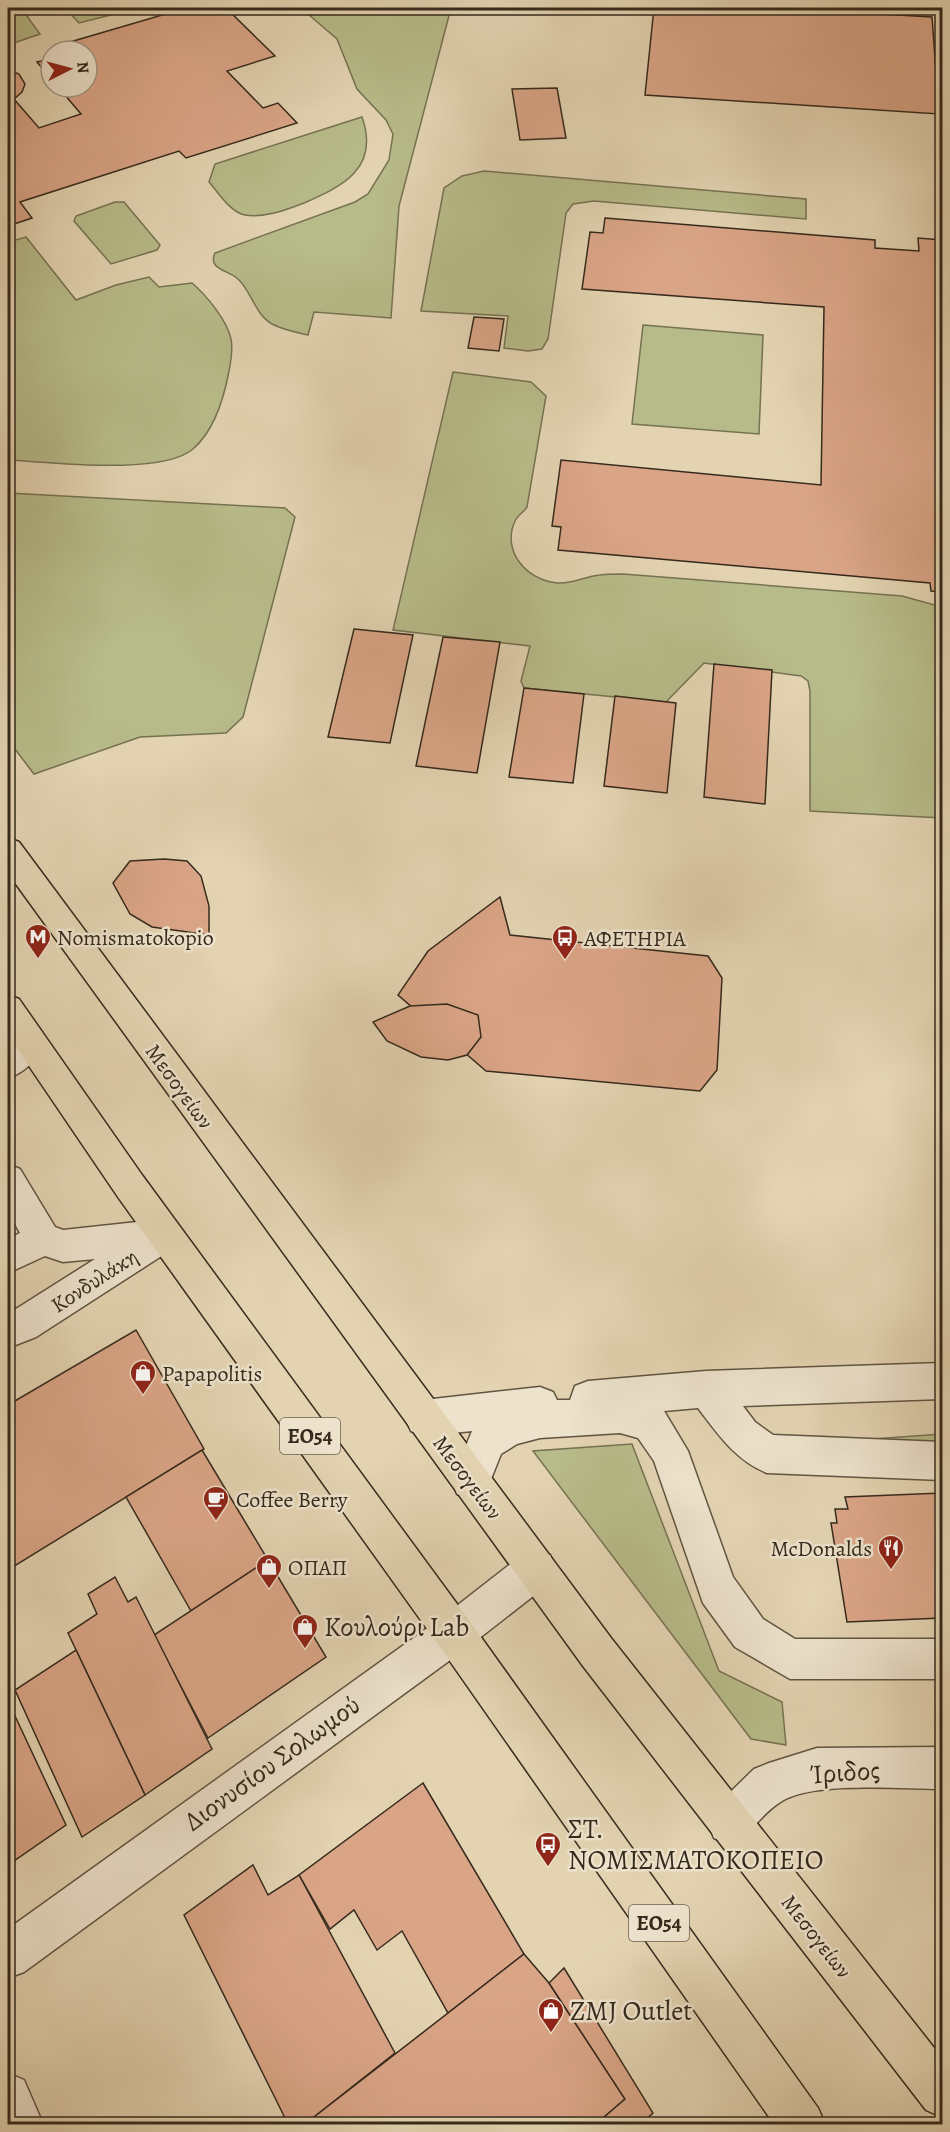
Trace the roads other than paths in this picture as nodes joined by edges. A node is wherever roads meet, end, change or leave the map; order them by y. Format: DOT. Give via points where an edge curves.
graph roads {
  1 [pos="8,850"];
  2 [pos="8,1009"];
  3 [pos="19,1053"];
  4 [pos="8,1180"];
  5 [pos="165,1235"];
  6 [pos="43,1239"];
  7 [pos="8,1257"];
  8 [pos="13,1332"];
  9 [pos="942,1381"];
  10 [pos="706,1389"];
  11 [pos="424,1418"];
  12 [pos="942,1461"];
  13 [pos="471,1480"];
  14 [pos="536,1569"];
  15 [pos="454,1633"];
  16 [pos="942,1659"];
  17 [pos="942,1768"];
  18 [pos="729,1823"];
  19 [pos="8,1956"];
  20 [pos="942,2094"];
  21 [pos="8,2096"];
  22 [pos="20,2124"];
  23 [pos="802,2124"];
  1 -- 11 [label="main road, Μεσογείων"];
  2 -- 3 [label="main road, ΕΟ54"];
  3 -- 5 [label="main road, ΕΟ54"];
  4 -- 6 [label="street"];
  5 -- 6 [label="street" via="63,1246"];
  5 -- 8 [label="street, Κονδυλάκη"];
  5 -- 15 [label="main road, ΕΟ54"];
  6 -- 7 [label="street"];
  9 -- 10 [label="street"];
  10 -- 11 [label="street"];
  10 -- 12 [label="street" via="742,1435 767,1454"];
  11 -- 13 [label="main road, Μεσογείων"];
  13 -- 14 [label="main road, Μεσογείων"];
  13 -- 16 [label="street" via="487,1441 510,1427 540,1420 620,1415 650,1423 669,1451 717,1589 748,1633 790,1659"];
  14 -- 15 [label="street, Διονυσίου Σολωμού"];
  14 -- 18 [label="main road, Μεσογείων"];
  15 -- 19 [label="street, Διονυσίου Σολωμού"];
  15 -- 23 [label="main road, ΕΟ54"];
  17 -- 18 [label="street, Ίριδος" via="817,1768 769,1784"];
  18 -- 20 [label="main road, Μεσογείων"];
  21 -- 22 [label="street"];
}
